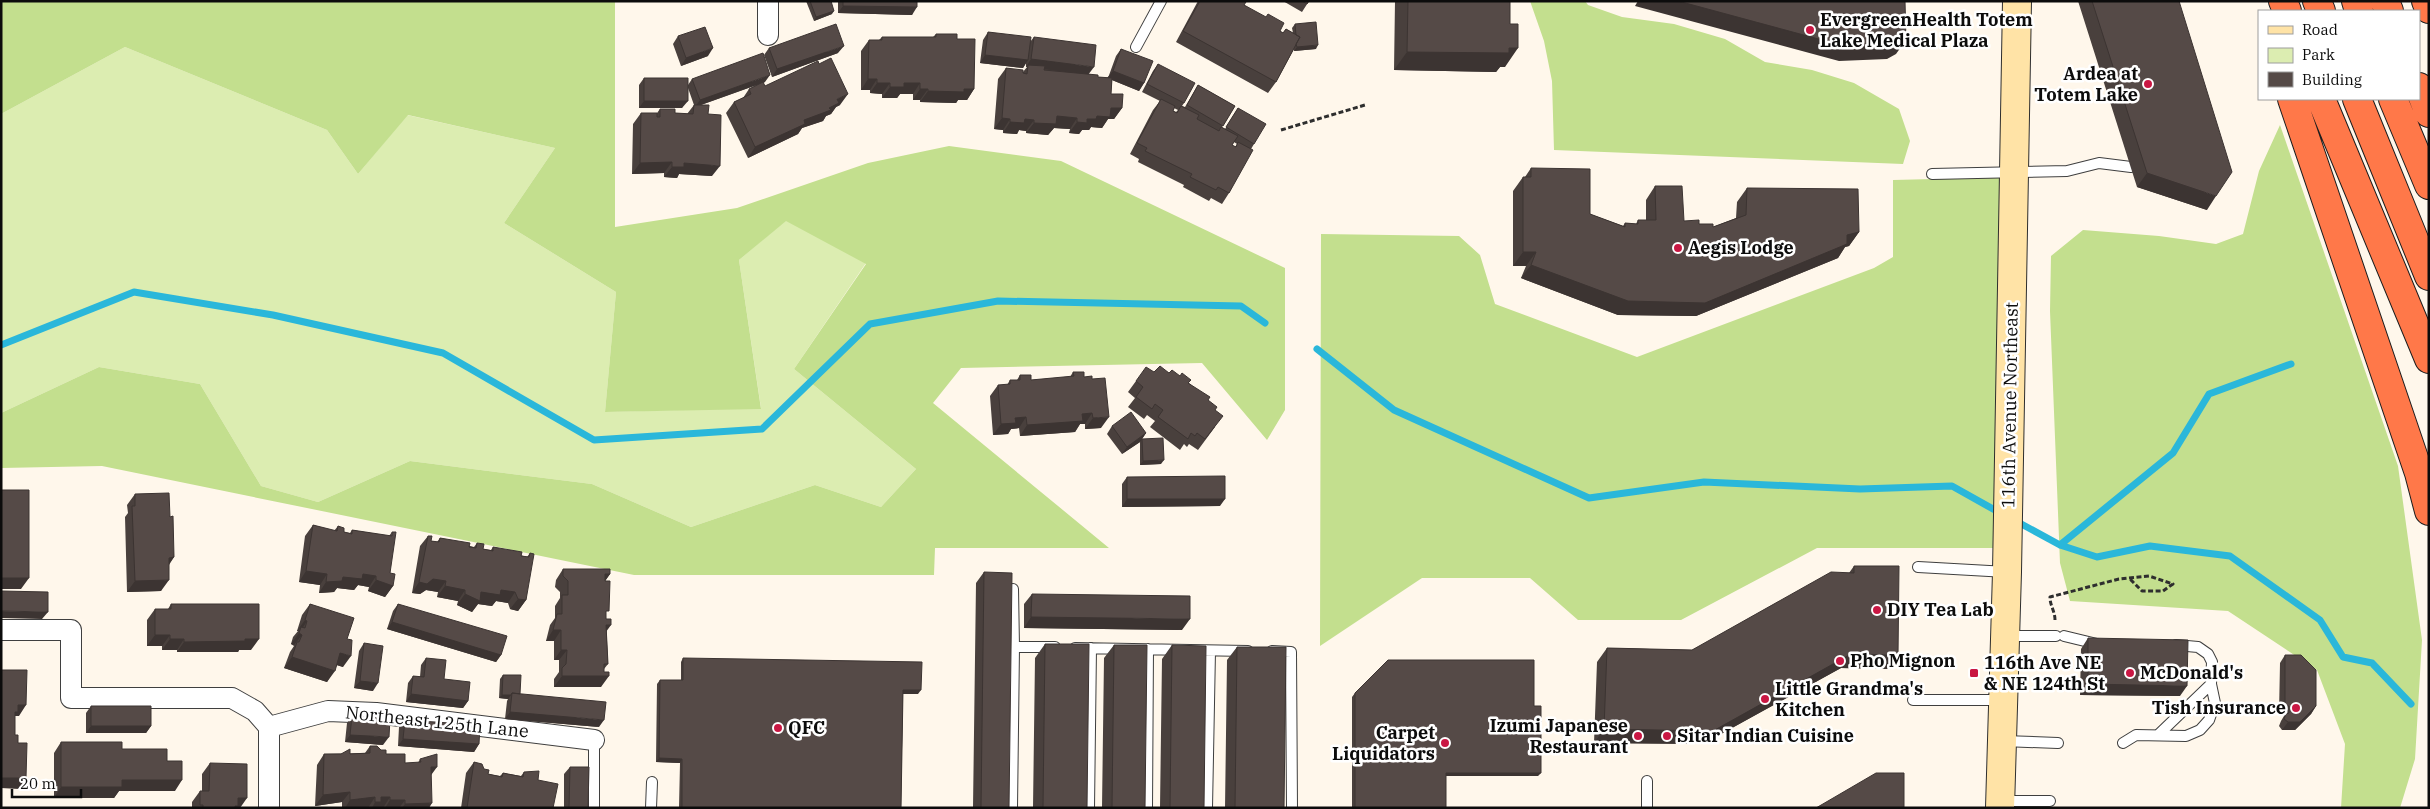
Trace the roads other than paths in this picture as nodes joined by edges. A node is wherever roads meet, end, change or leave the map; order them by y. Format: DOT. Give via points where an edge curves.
graph roads {
  1 [pos="768,1"];
  2 [pos="1161,1"];
  3 [pos="2017,1"];
  4 [pos="2426,1"];
  5 [pos="2429,9"];
  6 [pos="768,36"];
  7 [pos="1136,47"];
  8 [pos="2420,90"];
  9 [pos="2292,100"];
  10 [pos="2321,100"];
  11 [pos="2357,100"];
  12 [pos="2394,100"];
  13 [pos="2429,113"];
  14 [pos="2131,167"];
  15 [pos="1932,174"];
  16 [pos="2014,180"];
  17 [pos="2429,185"];
  18 [pos="2429,276"];
  19 [pos="2429,360"];
  20 [pos="2429,511"];
  21 [pos="1918,567"];
  22 [pos="2007,569"];
  23 [pos="1013,589"];
  24 [pos="1,630"];
  25 [pos="2004,636"];
  26 [pos="2108,644"];
  27 [pos="2166,644"];
  28 [pos="1014,647"];
  29 [pos="1091,648"];
  30 [pos="1148,649"];
  31 [pos="1210,651"];
  32 [pos="2211,684"];
  33 [pos="1913,700"];
  34 [pos="2003,700"];
  35 [pos="269,727"];
  36 [pos="2158,735"];
  37 [pos="594,740"];
  38 [pos="2002,741"];
  39 [pos="2058,743"];
  40 [pos="2123,743"];
  41 [pos="1647,781"];
  42 [pos="652,782"];
  43 [pos="2050,801"];
  44 [pos="2000,804"];
  45 [pos="269,808"];
  46 [pos="594,808"];
  47 [pos="652,808"];
  48 [pos="1012,808"];
  49 [pos="1089,808"];
  50 [pos="1147,808"];
  51 [pos="1207,808"];
  52 [pos="1292,808"];
  53 [pos="1647,808"];
  1 -- 6 [label="street"];
  2 -- 7 [label="lane"];
  3 -- 16 [label="street, 116th Avenue Northeast"];
  4 -- 5 [label="highway"];
  8 -- 13 [label="highway"];
  9 -- 20 [label="highway" via="2419,473"];
  10 -- 19 [label="highway"];
  11 -- 18 [label="highway"];
  12 -- 17 [label="highway"];
  14 -- 16 [label="lane" via="2099,163"];
  15 -- 16 [label="lane"];
  16 -- 22 [label="street, 116th Avenue Northeast"];
  21 -- 22 [label="lane"];
  22 -- 25 [label="street, 116th Avenue Northeast"];
  23 -- 28 [label="lane"];
  24 -- 35 [label="street" via="71,630 71,698 232,698 255,711"];
  25 -- 26 [label="lane" via="2060,636 2089,644"];
  25 -- 34 [label="street, 116th Avenue Northeast"];
  27 -- 32 [label="lane" via="2198,647 2208,654 2212,662"];
  28 -- 29 [label="lane"];
  28 -- 48 [label="lane"];
  29 -- 30 [label="lane"];
  29 -- 49 [label="lane"];
  30 -- 31 [label="lane"];
  30 -- 50 [label="lane"];
  31 -- 51 [label="lane"];
  31 -- 52 [label="lane" via="1291,652"];
  32 -- 36 [label="lane"];
  32 -- 36 [label="lane" via="2215,703 2209,720 2200,730 2186,736"];
  33 -- 34 [label="lane"];
  34 -- 38 [label="street, 116th Avenue Northeast"];
  35 -- 37 [label="street, Northeast 125th Lane" via="328,711 376,713"];
  35 -- 45 [label="street"];
  36 -- 40 [label="lane" via="2136,735"];
  37 -- 46 [label="lane"];
  38 -- 39 [label="lane"];
  38 -- 44 [label="street, 116th Avenue Northeast"];
  41 -- 53 [label="lane"];
  42 -- 47 [label="lane"];
  43 -- 44 [label="lane"];
}
